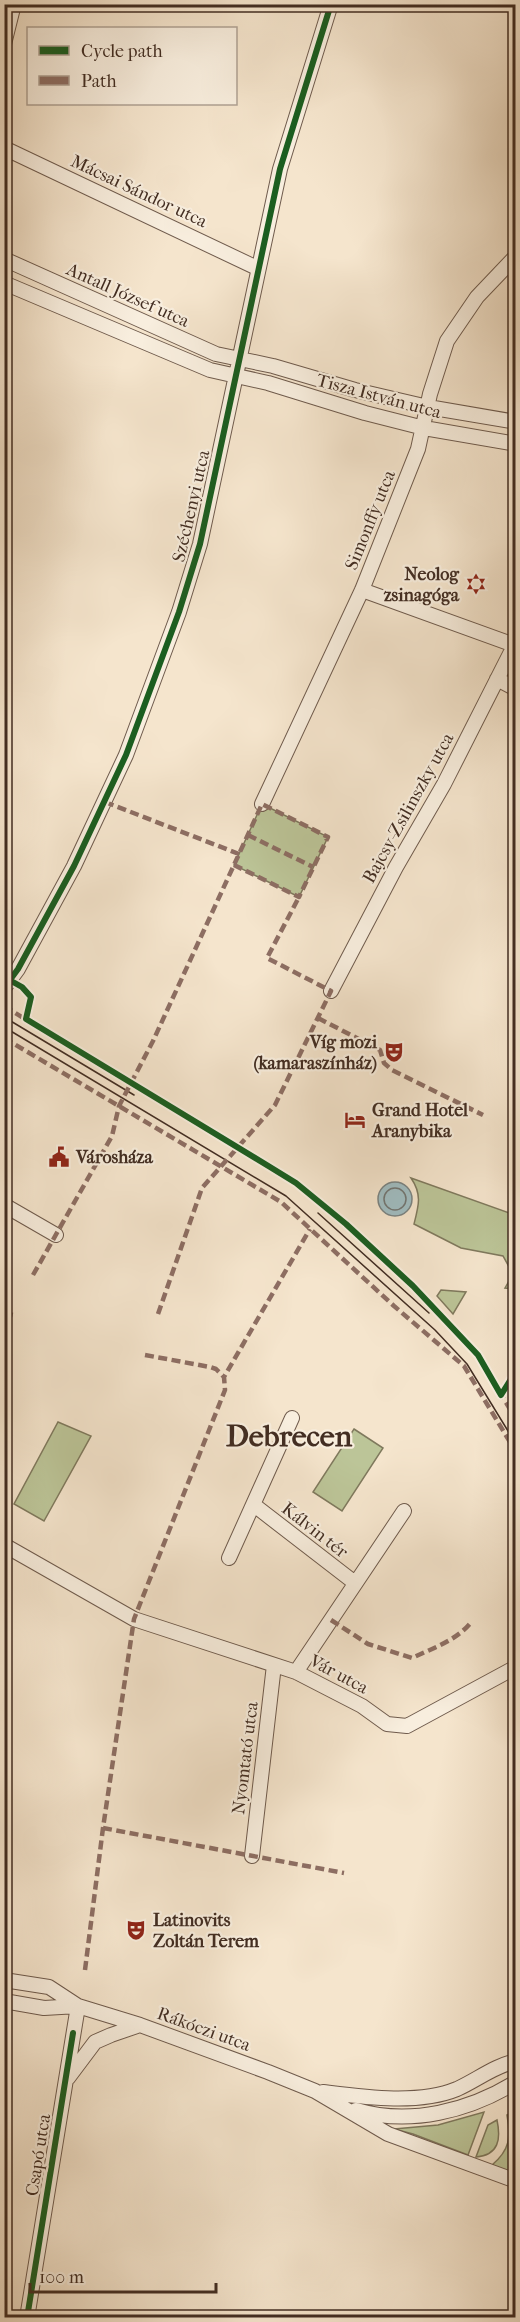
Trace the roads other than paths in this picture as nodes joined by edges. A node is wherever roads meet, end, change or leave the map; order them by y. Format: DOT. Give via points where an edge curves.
graph roads {
  1 [pos="15,4"];
  2 [pos="332,4"];
  3 [pos="4,44"];
  4 [pos="4,148"];
  5 [pos="516,256"];
  6 [pos="4,259"];
  7 [pos="257,268"];
  8 [pos="4,283"];
  9 [pos="239,358"];
  10 [pos="235,375"];
  11 [pos="428,407"];
  12 [pos="516,422"];
  13 [pos="424,428"];
  14 [pos="516,444"];
  15 [pos="362,590"];
  16 [pos="515,644"];
  17 [pos="497,679"];
  18 [pos="516,689"];
  19 [pos="262,804"];
  20 [pos="4,988"];
  21 [pos="331,991"];
  22 [pos="4,1205"];
  23 [pos="56,1234"];
  24 [pos="292,1418"];
  25 [pos="254,1504"];
  26 [pos="404,1511"];
  27 [pos="4,1545"];
  28 [pos="230,1558"];
  29 [pos="355,1583"];
  30 [pos="274,1665"];
  31 [pos="516,1667"];
  32 [pos="296,1672"];
  33 [pos="252,1856"];
  34 [pos="4,1980"];
  35 [pos="4,2001"];
  36 [pos="78,2006"];
  37 [pos="140,2025"];
  38 [pos="516,2061"];
  39 [pos="516,2082"];
  40 [pos="65,2083"];
  41 [pos="315,2091"];
  42 [pos="335,2102"];
  43 [pos="516,2181"];
  44 [pos="27,2318"];
  1 -- 3 [label="street"];
  2 -- 7 [label="street, Széchenyi utca" via="280,169"];
  4 -- 7 [label="street, Mácsai Sándor utca"];
  5 -- 11 [label="street, Simonffy utca" via="477,297 447,341"];
  6 -- 9 [label="street, Antall József utca" via="216,354"];
  7 -- 9 [label="street, Széchenyi utca"];
  8 -- 10 [label="street, Antall József utca" via="210,370"];
  9 -- 10 [label="street, Széchenyi utca"];
  9 -- 11 [label="street, Tisza István utca"];
  10 -- 13 [label="street, Tisza István utca"];
  10 -- 20 [label="street, Széchenyi utca" via="200,544 126,755 74,866"];
  11 -- 12 [label="street, Tisza István utca"];
  11 -- 13 [label="street, Simonffy utca"];
  13 -- 14 [label="street, Tisza István utca"];
  13 -- 15 [label="street, Simonffy utca"];
  15 -- 16 [label="street"];
  15 -- 19 [label="street, Simonffy utca"];
  16 -- 17 [label="street, Bajcsy-Zsilinszky utca"];
  17 -- 18 [label="street"];
  17 -- 21 [label="street, Bajcsy-Zsilinszky utca"];
  22 -- 23 [label="street"];
  24 -- 25 [label="street"];
  25 -- 28 [label="street"];
  25 -- 29 [label="street, Kálvin tér"];
  26 -- 29 [label="street, Kálvin tér"];
  27 -- 30 [label="street, Vár utca" via="134,1619"];
  29 -- 32 [label="street, Kálvin tér"];
  30 -- 32 [label="street, Vár utca"];
  30 -- 33 [label="street, Nyomtató utca"];
  31 -- 32 [label="street, Vár utca" via="407,1726 387,1724 362,1706"];
  34 -- 36 [label="street" via="49,1987"];
  35 -- 36 [label="street" via="44,2008"];
  36 -- 37 [label="street, Rákóczi utca"];
  36 -- 40 [label="street, Csapó utca"];
  37 -- 40 [label="street" via="91,2046"];
  37 -- 41 [label="street, Rákóczi utca"];
  38 -- 41 [label="street, Rákóczi utca" via="502,2064 455,2090 428,2096 392,2098"];
  39 -- 42 [label="street, Rákóczi utca" via="486,2099 432,2114 394,2116 359,2111"];
  40 -- 44 [label="street, Csapó utca"];
  41 -- 42 [label="street, Rákóczi utca"];
  42 -- 43 [label="street, Rákóczi utca" via="388,2134"];
}
